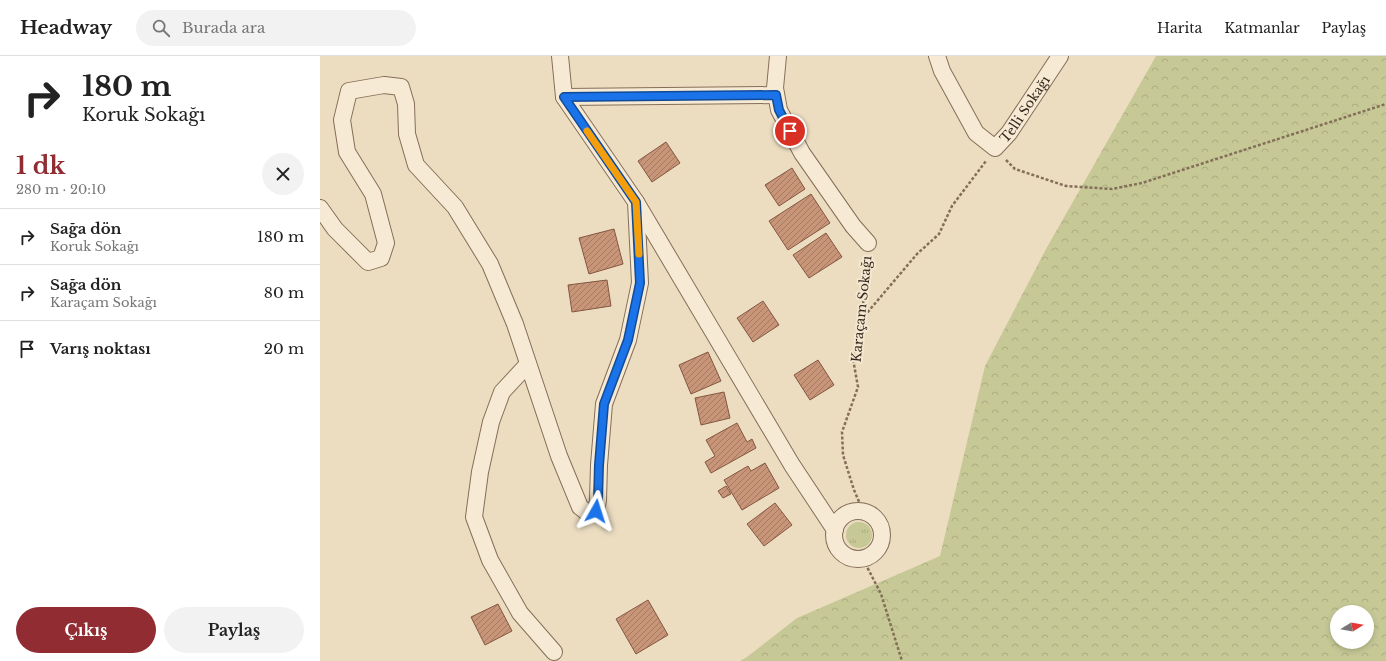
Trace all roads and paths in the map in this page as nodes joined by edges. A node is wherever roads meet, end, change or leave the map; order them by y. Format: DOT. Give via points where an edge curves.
graph roads {
  1 [pos="560,56"];
  2 [pos="778,56"];
  3 [pos="938,56"];
  4 [pos="1060,56"];
  5 [pos="776,95"];
  6 [pos="564,97"];
  7 [pos="1386,104"];
  8 [pos="995,148"];
  9 [pos="636,202"];
  10 [pos="320,208"];
  11 [pos="868,243"];
  12 [pos="861,320"];
  13 [pos="528,364"];
  14 [pos="863,511"];
  15 [pos="835,530"];
  16 [pos="863,559"];
  17 [pos="554,652"];
  18 [pos="902,661"];
  1 -- 6 [label="street"];
  2 -- 5 [label="street, Karaçam Sokağı"];
  3 -- 8 [label="street, Telli Sokağı" via="942,71 976,133"];
  4 -- 8 [label="street, Telli Sokağı" via="1009,133"];
  5 -- 6 [label="street"];
  5 -- 11 [label="street, Karaçam Sokağı" via="779,110 802,153 853,226"];
  6 -- 9 [label="street"];
  7 -- 8 [label="path" via="1142,183 1112,189 1066,186 1015,169"];
  8 -- 12 [label="path" via="952,206 939,234 917,254"];
  9 -- 13 [label="street" via="640,283 628,340 604,404 596,511 589,514 580,507 559,456"];
  9 -- 15 [label="street" via="792,465"];
  10 -- 13 [label="street" via="335,229 368,262 381,258 386,243 373,194 347,152 342,120 349,92 384,85 401,87 406,104 407,134 416,165 455,207 490,264 515,324"];
  11 -- 12 [label="path, Karaçam Sokağı"];
  12 -- 14 [label="path, Karaçam Sokağı" via="853,359 858,387 842,432 843,455"];
  13 -- 17 [label="street" via="502,392 491,422 480,472 474,517 490,560 520,613"];
  14 -- 15 [label="street" via="845,515 838,521"];
  14 -- 16 [label="street" via="878,521 882,530 882,540 872,555"];
  15 -- 16 [label="street" via="838,548 845,555"];
  16 -- 18 [label="path" via="881,594"];
}
